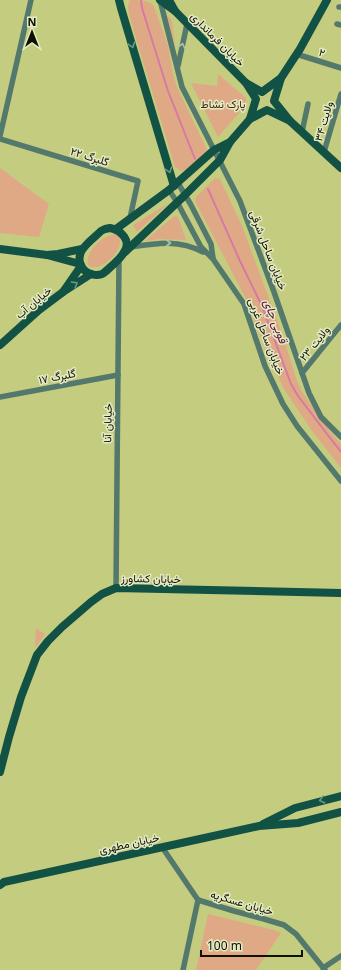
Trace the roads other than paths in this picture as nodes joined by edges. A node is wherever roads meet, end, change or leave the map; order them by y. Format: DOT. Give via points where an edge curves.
graph roads {
  1 [pos="31,0"];
  2 [pos="160,0"];
  3 [pos="169,0"];
  4 [pos="328,0"];
  5 [pos="121,3"];
  6 [pos="175,11"];
  7 [pos="187,24"];
  8 [pos="296,54"];
  9 [pos="177,68"];
  10 [pos="341,68"];
  11 [pos="281,78"];
  12 [pos="246,83"];
  13 [pos="262,92"];
  14 [pos="341,94"];
  15 [pos="256,100"];
  16 [pos="274,101"];
  17 [pos="308,104"];
  18 [pos="267,110"];
  19 [pos="250,119"];
  20 [pos="290,121"];
  21 [pos="302,132"];
  22 [pos="0,136"];
  23 [pos="0,139"];
  24 [pos="230,142"];
  25 [pos="214,150"];
  26 [pos="324,152"];
  27 [pos="220,160"];
  28 [pos="341,168"];
  29 [pos="174,186"];
  30 [pos="185,195"];
  31 [pos="177,202"];
  32 [pos="130,218"];
  33 [pos="116,229"];
  34 [pos="0,249"];
  35 [pos="82,249"];
  36 [pos="124,252"];
  37 [pos="47,255"];
  38 [pos="213,259"];
  39 [pos="81,265"];
  40 [pos="91,274"];
  41 [pos="62,292"];
  42 [pos="341,325"];
  43 [pos="0,345"];
  44 [pos="302,373"];
  45 [pos="118,375"];
  46 [pos="0,397"];
  47 [pos="341,437"];
  48 [pos="341,481"];
  49 [pos="116,588"];
  50 [pos="341,593"];
  51 [pos="0,772"];
  52 [pos="341,796"];
  53 [pos="304,805"];
  54 [pos="341,812"];
  55 [pos="308,821"];
  56 [pos="259,826"];
  57 [pos="162,848"];
  58 [pos="1,883"];
  59 [pos="198,900"];
  60 [pos="341,956"];
  61 [pos="324,969"];
  62 [pos="183,970"];
  1 -- 22 [label="street"];
  2 -- 6 [label="main road, خیابان فرمانداری"];
  2 -- 9 [label="street, خیابان ساحل شرقی"];
  3 -- 6 [label="main road, خیابان فرمانداری"];
  4 -- 8 [label="main road"];
  5 -- 29 [label="main road, one-way"];
  6 -- 7 [label="main road, خیابان فرمانداری"];
  9 -- 7 [label="street, خیابان ساحل شرقی, one-way"];
  7 -- 12 [label="main road, خیابان فرمانداری"];
  8 -- 10 [label="street, ۲"];
  8 -- 11 [label="main road"];
  9 -- 25 [label="street, خیابان ساحل شرقی" via="182,87"];
  11 -- 13 [label="main road"];
  11 -- 16 [label="main road"];
  12 -- 13 [label="main road, خیابان فرمانداری"];
  12 -- 15 [label="main road, خیابان فرمانداری"];
  13 -- 15 [label="main road"];
  13 -- 16 [label="main road" via="273,96"];
  14 -- 26 [label="street, ولایت ۳۴"];
  15 -- 18 [label="main road" via="258,107"];
  15 -- 19 [label="main road"];
  16 -- 18 [label="main road"];
  16 -- 20 [label="main road"];
  17 -- 21 [label="street"];
  18 -- 19 [label="main road"];
  18 -- 20 [label="main road"];
  19 -- 24 [label="main road"];
  20 -- 21 [label="main road"];
  21 -- 26 [label="main road"];
  23 -- 32 [label="street, گلبرگ ۲۲" via="138,181"];
  24 -- 25 [label="main road"];
  24 -- 27 [label="main road"];
  25 -- 27 [label="street, خیابان ساحل شرقی"];
  25 -- 29 [label="main road"];
  26 -- 28 [label="main road"];
  27 -- 30 [label="main road"];
  27 -- 44 [label="street, خیابان ساحل شرقی" via="240,201"];
  29 -- 30 [label="street, خیابان ساحل غربی"];
  29 -- 31 [label="street, خیابان ساحل غربی"];
  29 -- 32 [label="main road"];
  30 -- 31 [label="main road"];
  30 -- 38 [label="street, خیابان ساحل غربی" via="211,244"];
  31 -- 36 [label="main road"];
  31 -- 38 [label="street, خیابان ساحل غربی" via="201,247"];
  32 -- 33 [label="main road"];
  33 -- 35 [label="main road" via="101,231"];
  33 -- 36 [label="main road" via="126,241"];
  34 -- 37 [label="main road"];
  35 -- 37 [label="main road"];
  35 -- 39 [label="main road" via="79,259"];
  36 -- 38 [label="street, one-way" via="160,243 180,243 195,248"];
  36 -- 40 [label="main road" via="102,274"];
  36 -- 45 [label="street, خیابان آنا"];
  37 -- 39 [label="main road"];
  38 -- 48 [label="street, خیابان ساحل غربی" via="244,304 265,366 283,404"];
  39 -- 40 [label="main road"];
  39 -- 41 [label="main road, خیابان آب"];
  41 -- 40 [label="main road, خیابان آب, one-way"];
  41 -- 43 [label="main road, خیابان آب"];
  42 -- 44 [label="street, ولایت ۲۳"];
  44 -- 47 [label="street, خیابان ساحل شرقی" via="321,417"];
  45 -- 46 [label="street, گلبرگ ۱۷"];
  45 -- 49 [label="street, خیابان آنا"];
  49 -- 50 [label="main road, خیابان کشاورز"];
  49 -- 51 [label="main road, خیابان کشاورز" via="91,602 62,627 37,654 21,697"];
  52 -- 53 [label="main road, one-way"];
  53 -- 55 [label="main road" via="299,808 298,816"];
  53 -- 56 [label="main road"];
  54 -- 55 [label="main road"];
  55 -- 56 [label="main road"];
  56 -- 57 [label="main road, خیابان مطهری"];
  57 -- 58 [label="main road, خیابان مطهری"];
  57 -- 59 [label="street, خیابان عسگریه"];
  59 -- 61 [label="street, خیابان عسگریه" via="284,925 296,934"];
  59 -- 62 [label="street"];
  60 -- 61 [label="street"];
}
